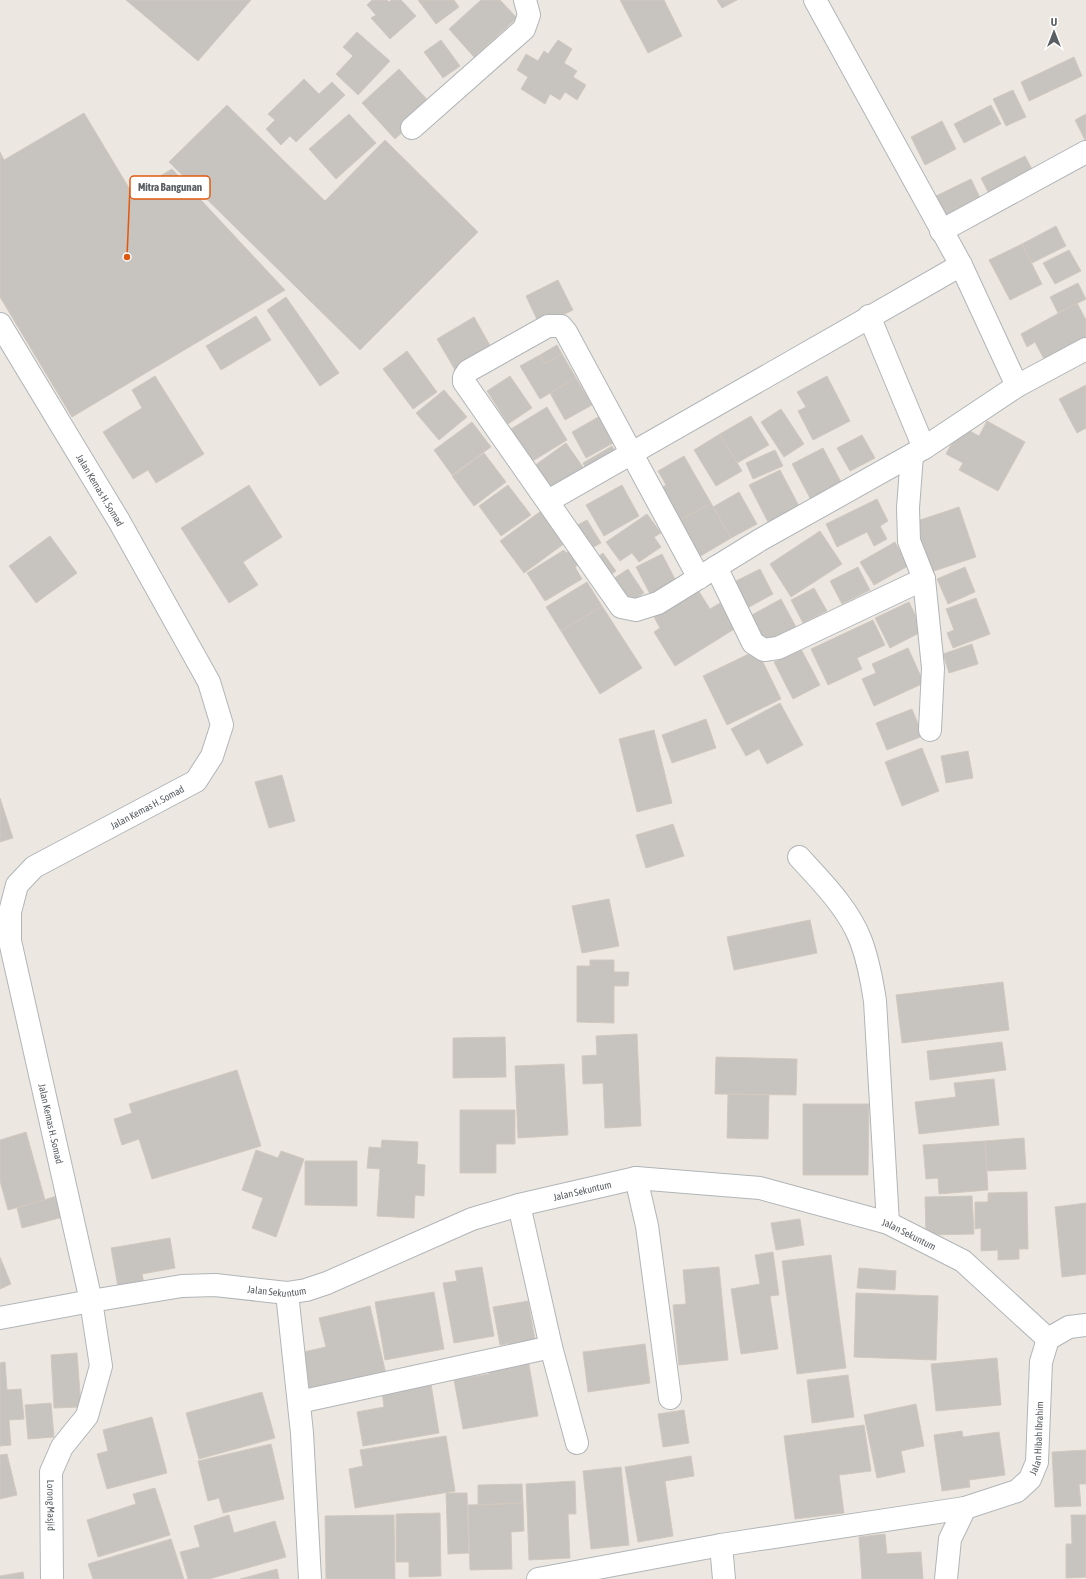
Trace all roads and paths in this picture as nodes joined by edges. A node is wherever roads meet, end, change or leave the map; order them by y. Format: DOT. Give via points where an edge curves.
graph roads {
  1 [pos="525,0"];
  2 [pos="815,0"];
  3 [pos="412,128"];
  4 [pos="1086,152"];
  5 [pos="941,231"];
  6 [pos="961,264"];
  7 [pos="869,316"];
  8 [pos="0,324"];
  9 [pos="1086,349"];
  10 [pos="1017,386"];
  11 [pos="918,452"];
  12 [pos="631,453"];
  13 [pos="548,501"];
  14 [pos="707,573"];
  15 [pos="924,579"];
  16 [pos="930,730"];
  17 [pos="799,857"];
  18 [pos="9,888"];
  19 [pos="636,1178"];
  20 [pos="519,1205"];
  21 [pos="888,1223"];
  22 [pos="287,1292"];
  23 [pos="91,1301"];
  24 [pos="0,1318"];
  25 [pos="1086,1325"];
  26 [pos="1048,1339"];
  27 [pos="552,1347"];
  28 [pos="670,1398"];
  29 [pos="299,1402"];
  30 [pos="577,1443"];
  31 [pos="965,1508"];
  32 [pos="721,1546"];
  33 [pos="52,1579"];
  34 [pos="310,1579"];
  35 [pos="538,1579"];
  36 [pos="724,1579"];
  37 [pos="946,1579"];
  1 -- 3 [label="street" via="528,3 529,15 524,29"];
  2 -- 5 [label="street"];
  4 -- 5 [label="street"];
  5 -- 6 [label="street"];
  6 -- 7 [label="street"];
  6 -- 10 [label="street"];
  7 -- 11 [label="street"];
  7 -- 12 [label="street"];
  8 -- 18 [label="street, Jalan Kemas H. Somad" via="119,521 206,675 222,725 212,756 196,781 34,867"];
  9 -- 10 [label="street"];
  10 -- 11 [label="street"];
  11 -- 14 [label="street" via="760,540"];
  11 -- 15 [label="street" via="908,508 909,541"];
  12 -- 13 [label="street"];
  12 -- 13 [label="street" via="561,326 548,326 468,371 464,382"];
  12 -- 14 [label="street"];
  13 -- 14 [label="street" via="621,607 636,610 658,603"];
  14 -- 15 [label="street" via="753,643 764,650 778,648"];
  15 -- 16 [label="street" via="933,668"];
  17 -- 21 [label="street" via="836,898 860,940 869,968 875,1001"];
  18 -- 23 [label="street, Jalan Kemas H. Somad" via="10,941"];
  19 -- 20 [label="street, Jalan Sekuntum"];
  19 -- 21 [label="street, Jalan Sekuntum" via="760,1188"];
  19 -- 28 [label="street" via="647,1226"];
  20 -- 22 [label="street, Jalan Sekuntum" via="472,1219 327,1283 306,1290"];
  20 -- 27 [label="street"];
  21 -- 26 [label="street, Jalan Sekuntum" via="963,1261"];
  22 -- 23 [label="street, Jalan Sekuntum" via="215,1285 182,1286"];
  22 -- 29 [label="street"];
  23 -- 24 [label="street, Jalan Sekuntum"];
  23 -- 33 [label="street, Lorong Masjid" via="101,1366 87,1416 62,1447 51,1472"];
  25 -- 26 [label="street" via="1069,1327"];
  26 -- 31 [label="street, Jalan Hibah Ibrahim" via="1041,1362 1037,1462 1030,1479 1017,1491"];
  27 -- 29 [label="street"];
  27 -- 30 [label="street"];
  29 -- 34 [label="street"];
  31 -- 32 [label="street, Jalan Hibah Ibrahim"];
  31 -- 37 [label="street" via="950,1539"];
  32 -- 35 [label="street, Jalan Hibah Ibrahim"];
  32 -- 36 [label="street"];
}
